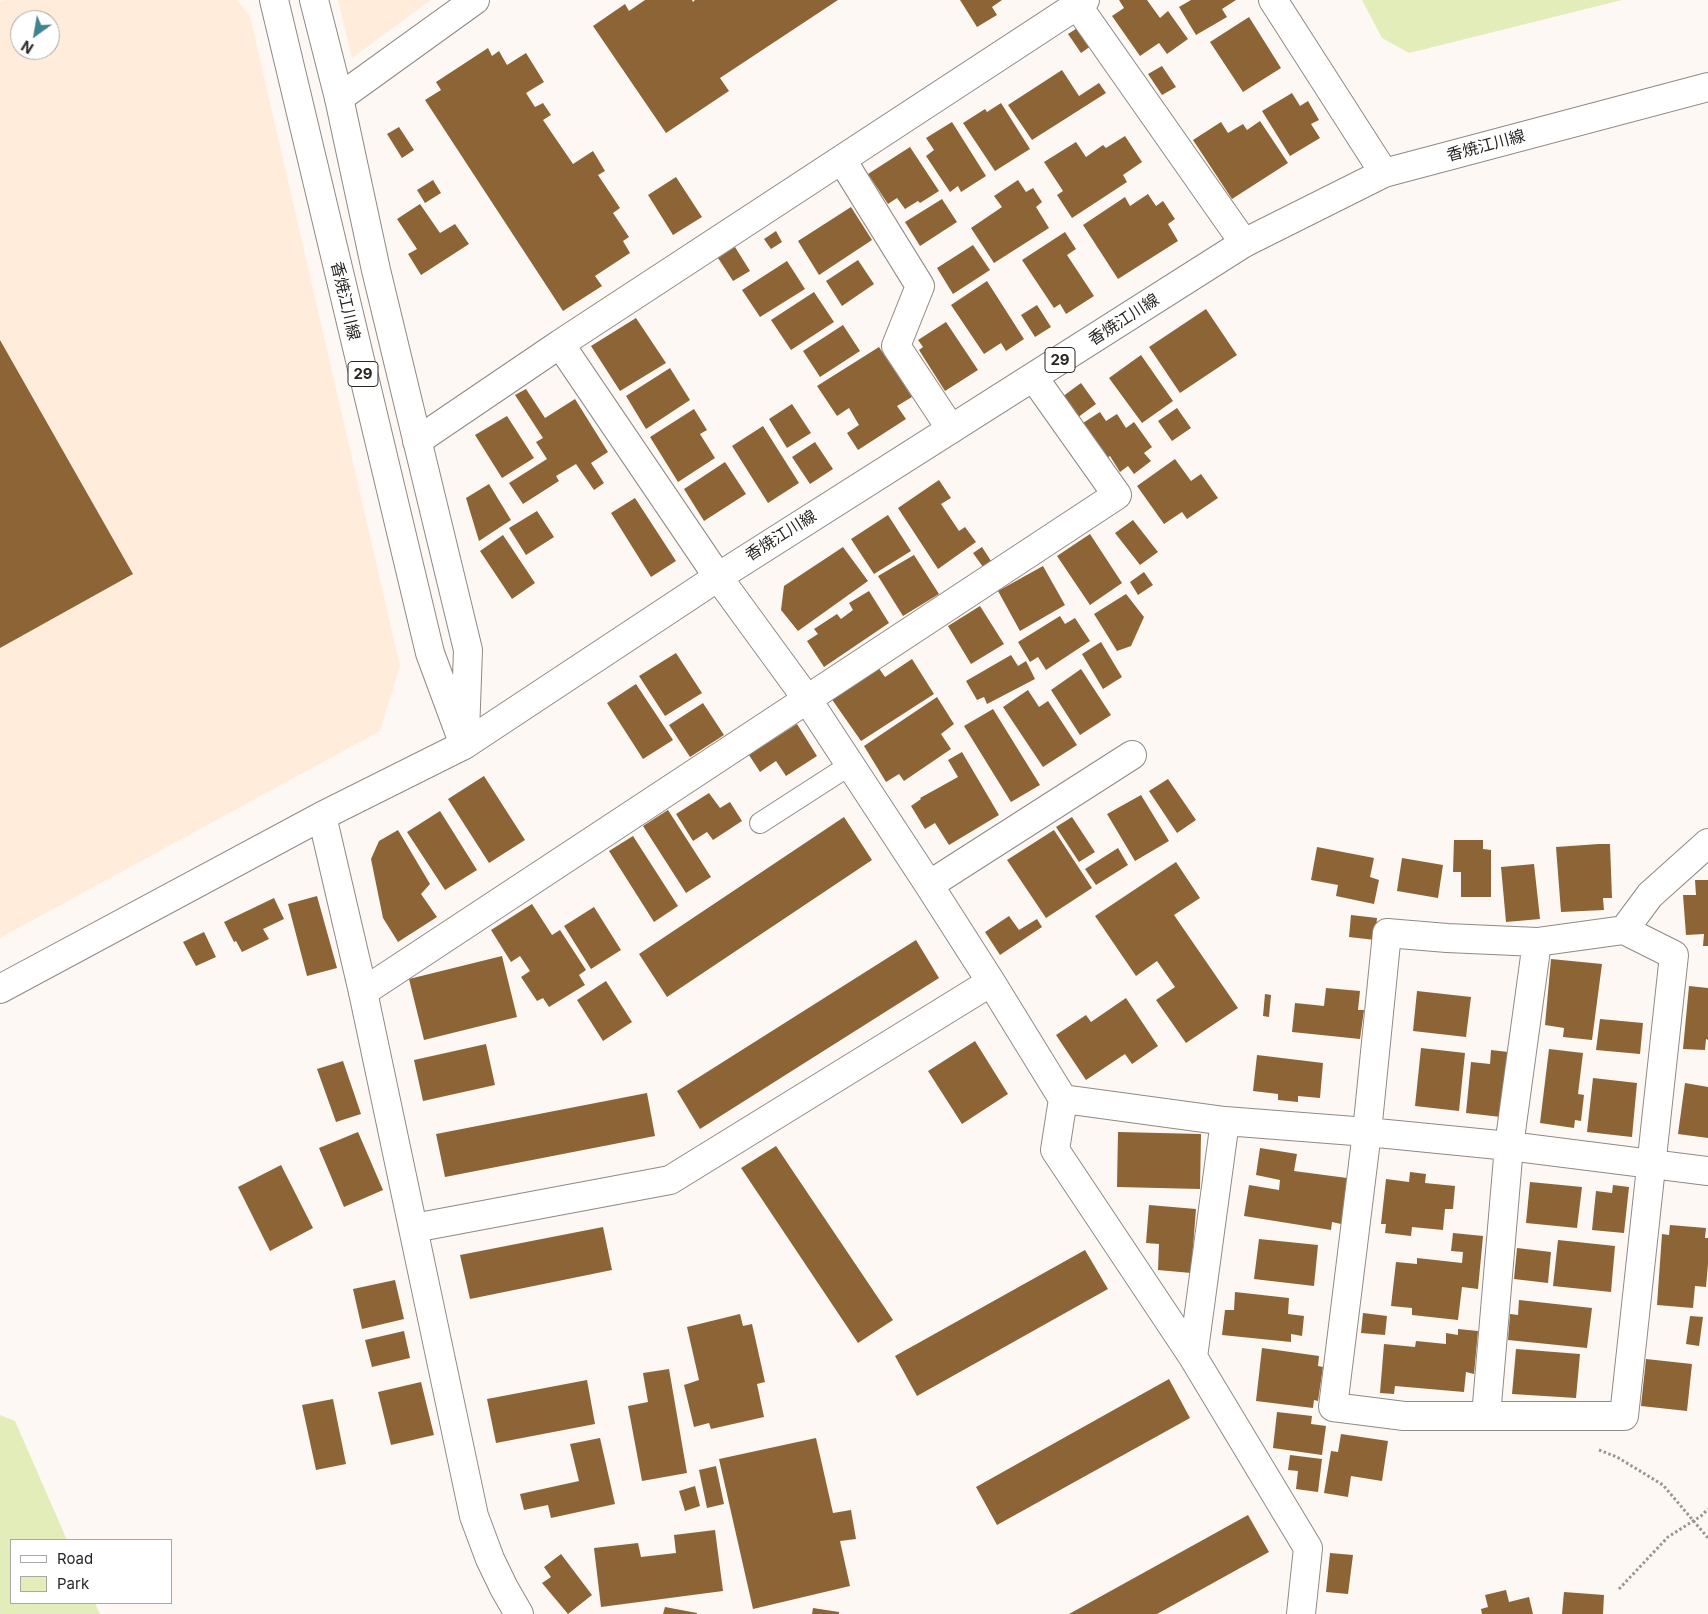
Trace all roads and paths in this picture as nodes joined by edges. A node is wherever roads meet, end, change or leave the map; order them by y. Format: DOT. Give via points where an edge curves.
graph roads {
  1 [pos="274,0"];
  2 [pos="314,0"];
  3 [pos="475,0"];
  4 [pos="1273,0"];
  5 [pos="1081,3"];
  6 [pos="1708,87"];
  7 [pos="339,98"];
  8 [pos="842,160"];
  9 [pos="1384,173"];
  10 [pos="1244,243"];
  11 [pos="560,344"];
  12 [pos="1034,378"];
  13 [pos="951,429"];
  14 [pos="418,441"];
  15 [pos="718,577"];
  16 [pos="807,699"];
  17 [pos="464,745"];
  18 [pos="1132,755"];
  19 [pos="850,765"];
  20 [pos="322,816"];
  21 [pos="760,823"];
  22 [pos="1708,842"];
  23 [pos="930,885"];
  24 [pos="1624,930"];
  25 [pos="1537,942"];
  26 [pos="991,982"];
  27 [pos="0,989"];
  28 [pos="363,992"];
  29 [pos="1063,1099"];
  30 [pos="1225,1121"];
  31 [pos="1367,1132"];
  32 [pos="1509,1146"];
  33 [pos="1651,1164"];
  34 [pos="1708,1171"];
  35 [pos="414,1228"];
  36 [pos="1193,1357"];
  37 [pos="1486,1416"];
  38 [pos="1563,1416"];
  39 [pos="1708,1509"];
  40 [pos="1694,1521"];
  41 [pos="1708,1538"];
  42 [pos="1619,1589"];
  43 [pos="519,1614"];
  44 [pos="1301,1614"];
  1 -- 17 [label="street, 香焼江川線 / 29" via="430,653"];
  2 -- 7 [label="street, 29"];
  3 -- 7 [label="street"];
  4 -- 9 [label="street"];
  5 -- 8 [label="street"];
  5 -- 10 [label="street"];
  6 -- 9 [label="street, 香焼江川線 / 29"];
  7 -- 14 [label="street, 29" via="376,270"];
  8 -- 11 [label="street"];
  8 -- 13 [label="street" via="920,286 896,346"];
  9 -- 10 [label="street, 香焼江川線 / 29"];
  10 -- 12 [label="street, 香焼江川線 / 29"];
  11 -- 14 [label="street"];
  11 -- 15 [label="street"];
  12 -- 13 [label="street, 香焼江川線 / 29"];
  12 -- 16 [label="street" via="1116,495"];
  13 -- 15 [label="street, 香焼江川線 / 29"];
  14 -- 17 [label="street, 29" via="468,650"];
  15 -- 16 [label="street"];
  15 -- 17 [label="street, 香焼江川線 / 29"];
  16 -- 19 [label="street"];
  16 -- 28 [label="street"];
  17 -- 20 [label="street"];
  18 -- 23 [label="street"];
  19 -- 21 [label="lane"];
  19 -- 23 [label="street"];
  20 -- 27 [label="street"];
  20 -- 28 [label="street"];
  22 -- 24 [label="street" via="1650,895"];
  23 -- 26 [label="street"];
  24 -- 25 [label="street"];
  24 -- 33 [label="street" via="1674,955"];
  25 -- 31 [label="street" via="1387,932"];
  25 -- 32 [label="street"];
  26 -- 29 [label="street"];
  26 -- 35 [label="street" via="670,1180"];
  28 -- 35 [label="street"];
  29 -- 30 [label="street"];
  29 -- 36 [label="street" via="1054,1150"];
  30 -- 31 [label="street"];
  30 -- 36 [label="street"];
  31 -- 32 [label="street"];
  31 -- 37 [label="street" via="1333,1407 1404,1416"];
  32 -- 33 [label="street"];
  32 -- 37 [label="street"];
  33 -- 34 [label="street"];
  33 -- 38 [label="street" via="1624,1416"];
  35 -- 43 [label="street" via="474,1516 490,1559"];
  36 -- 44 [label="street" via="1308,1548"];
  37 -- 38 [label="street"];
  38 -- 40 [label="path" via="1577,1442 1617,1457 1663,1485"];
  39 -- 40 [label="path"];
  40 -- 41 [label="path"];
  40 -- 42 [label="path" via="1668,1538"];
}
